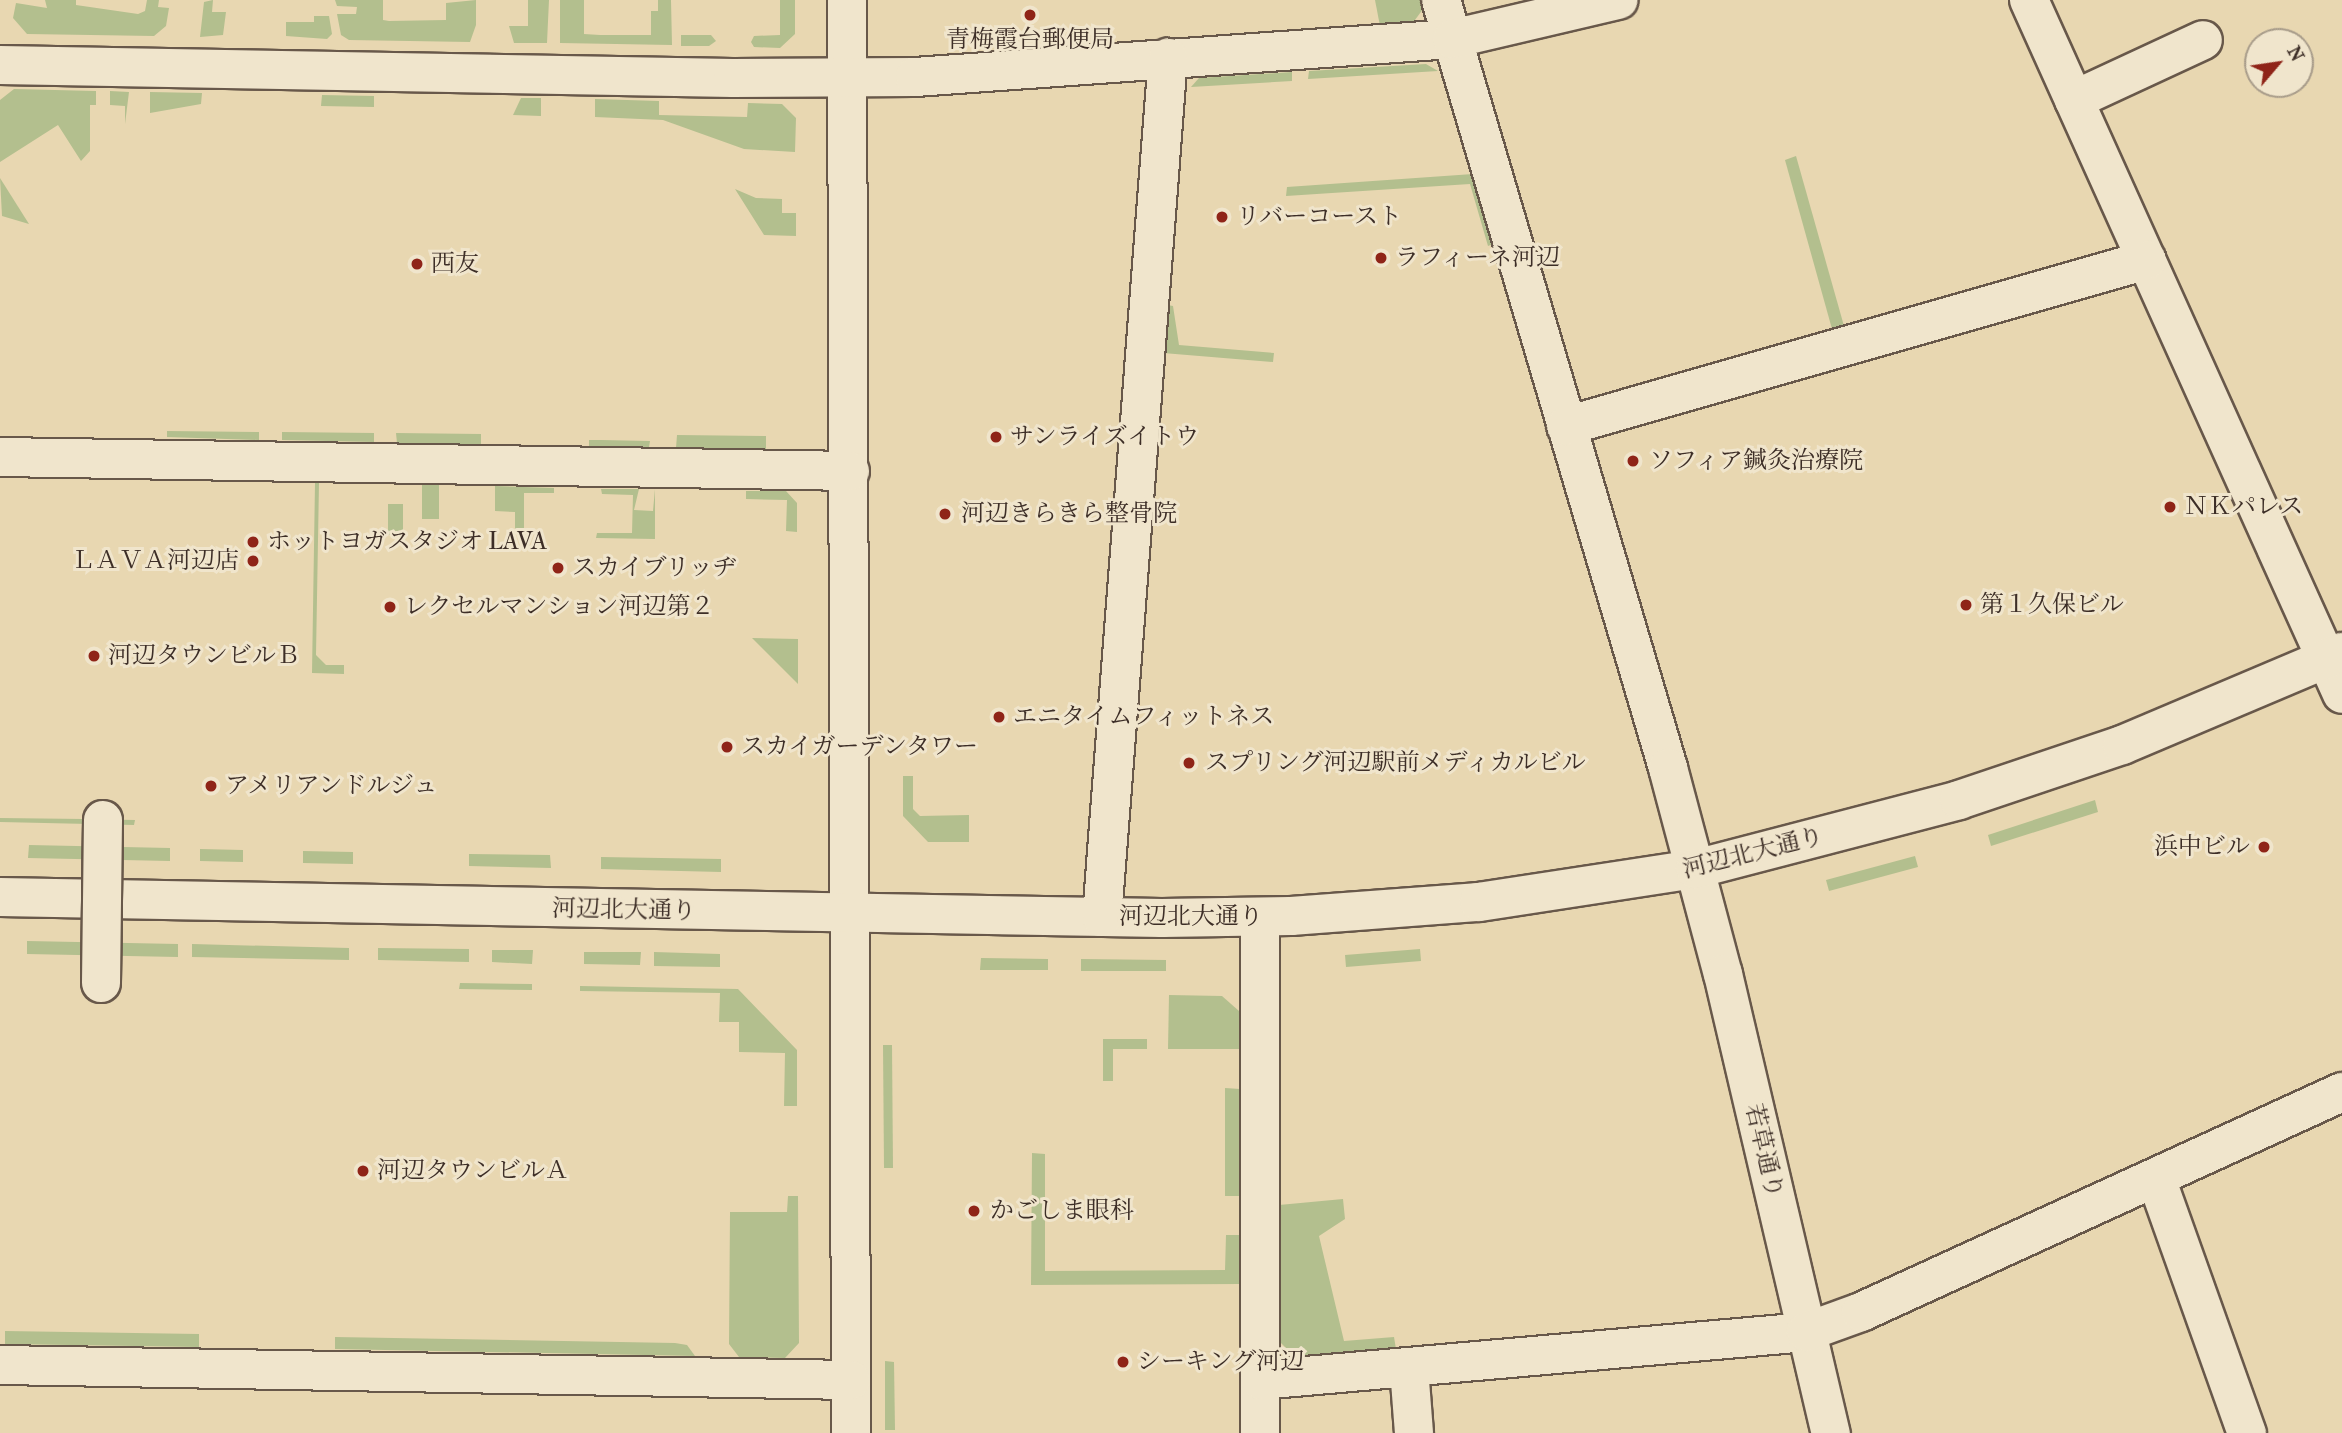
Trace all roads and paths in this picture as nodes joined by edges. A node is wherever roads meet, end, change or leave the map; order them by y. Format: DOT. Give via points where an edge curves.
graph roads {
  1 [pos="846,0"];
  2 [pos="1441,0"];
  3 [pos="1618,0"];
  4 [pos="2029,0"];
  5 [pos="1452,39"];
  6 [pos="2203,40"];
  7 [pos="1168,58"];
  8 [pos="0,65"];
  9 [pos="848,79"];
  10 [pos="2074,100"];
  11 [pos="2147,260"];
  12 [pos="1566,426"];
  13 [pos="0,457"];
  14 [pos="850,471"];
  15 [pos="2334,656"];
  16 [pos="2342,694"];
  17 [pos="103,820"];
  18 [pos="1695,869"];
  19 [pos="0,897"];
  20 [pos="850,913"];
  21 [pos="1101,917"];
  22 [pos="1260,917"];
  23 [pos="101,983"];
  24 [pos="2342,1092"];
  25 [pos="2156,1178"];
  26 [pos="1806,1332"];
  27 [pos="0,1365"];
  28 [pos="1409,1368"];
  29 [pos="851,1380"];
  30 [pos="1260,1380"];
  31 [pos="851,1433"];
  32 [pos="1260,1433"];
  33 [pos="1415,1433"];
  34 [pos="1831,1433"];
  35 [pos="2247,1433"];
  1 -- 9 [label="street"];
  2 -- 5 [label="street, 若草通り"];
  3 -- 5 [label="street"];
  4 -- 10 [label="street"];
  5 -- 7 [label="street"];
  5 -- 12 [label="street, 若草通り"];
  6 -- 10 [label="street"];
  7 -- 9 [label="street"];
  7 -- 21 [label="street"];
  8 -- 9 [label="street"];
  9 -- 14 [label="street"];
  10 -- 11 [label="street"];
  11 -- 12 [label="street"];
  11 -- 15 [label="street"];
  12 -- 18 [label="street, 若草通り"];
  13 -- 14 [label="street"];
  14 -- 20 [label="street"];
  15 -- 16 [label="street"];
  15 -- 18 [label="street, 河辺北大通り" via="2122,745 2024,780"];
  17 -- 23 [label="street, bridge"];
  18 -- 22 [label="street, 河辺北大通り" via="1479,902"];
  18 -- 26 [label="street, 若草通り"];
  19 -- 20 [label="street, 河辺北大通り"];
  20 -- 21 [label="street, 河辺北大通り"];
  20 -- 29 [label="street"];
  21 -- 22 [label="street, 河辺北大通り"];
  22 -- 30 [label="street"];
  24 -- 25 [label="street"];
  25 -- 26 [label="street"];
  25 -- 35 [label="street"];
  26 -- 28 [label="street"];
  26 -- 34 [label="street, 若草通り"];
  27 -- 29 [label="street"];
  28 -- 30 [label="street"];
  28 -- 33 [label="street"];
  29 -- 31 [label="street"];
  30 -- 32 [label="street"];
}
